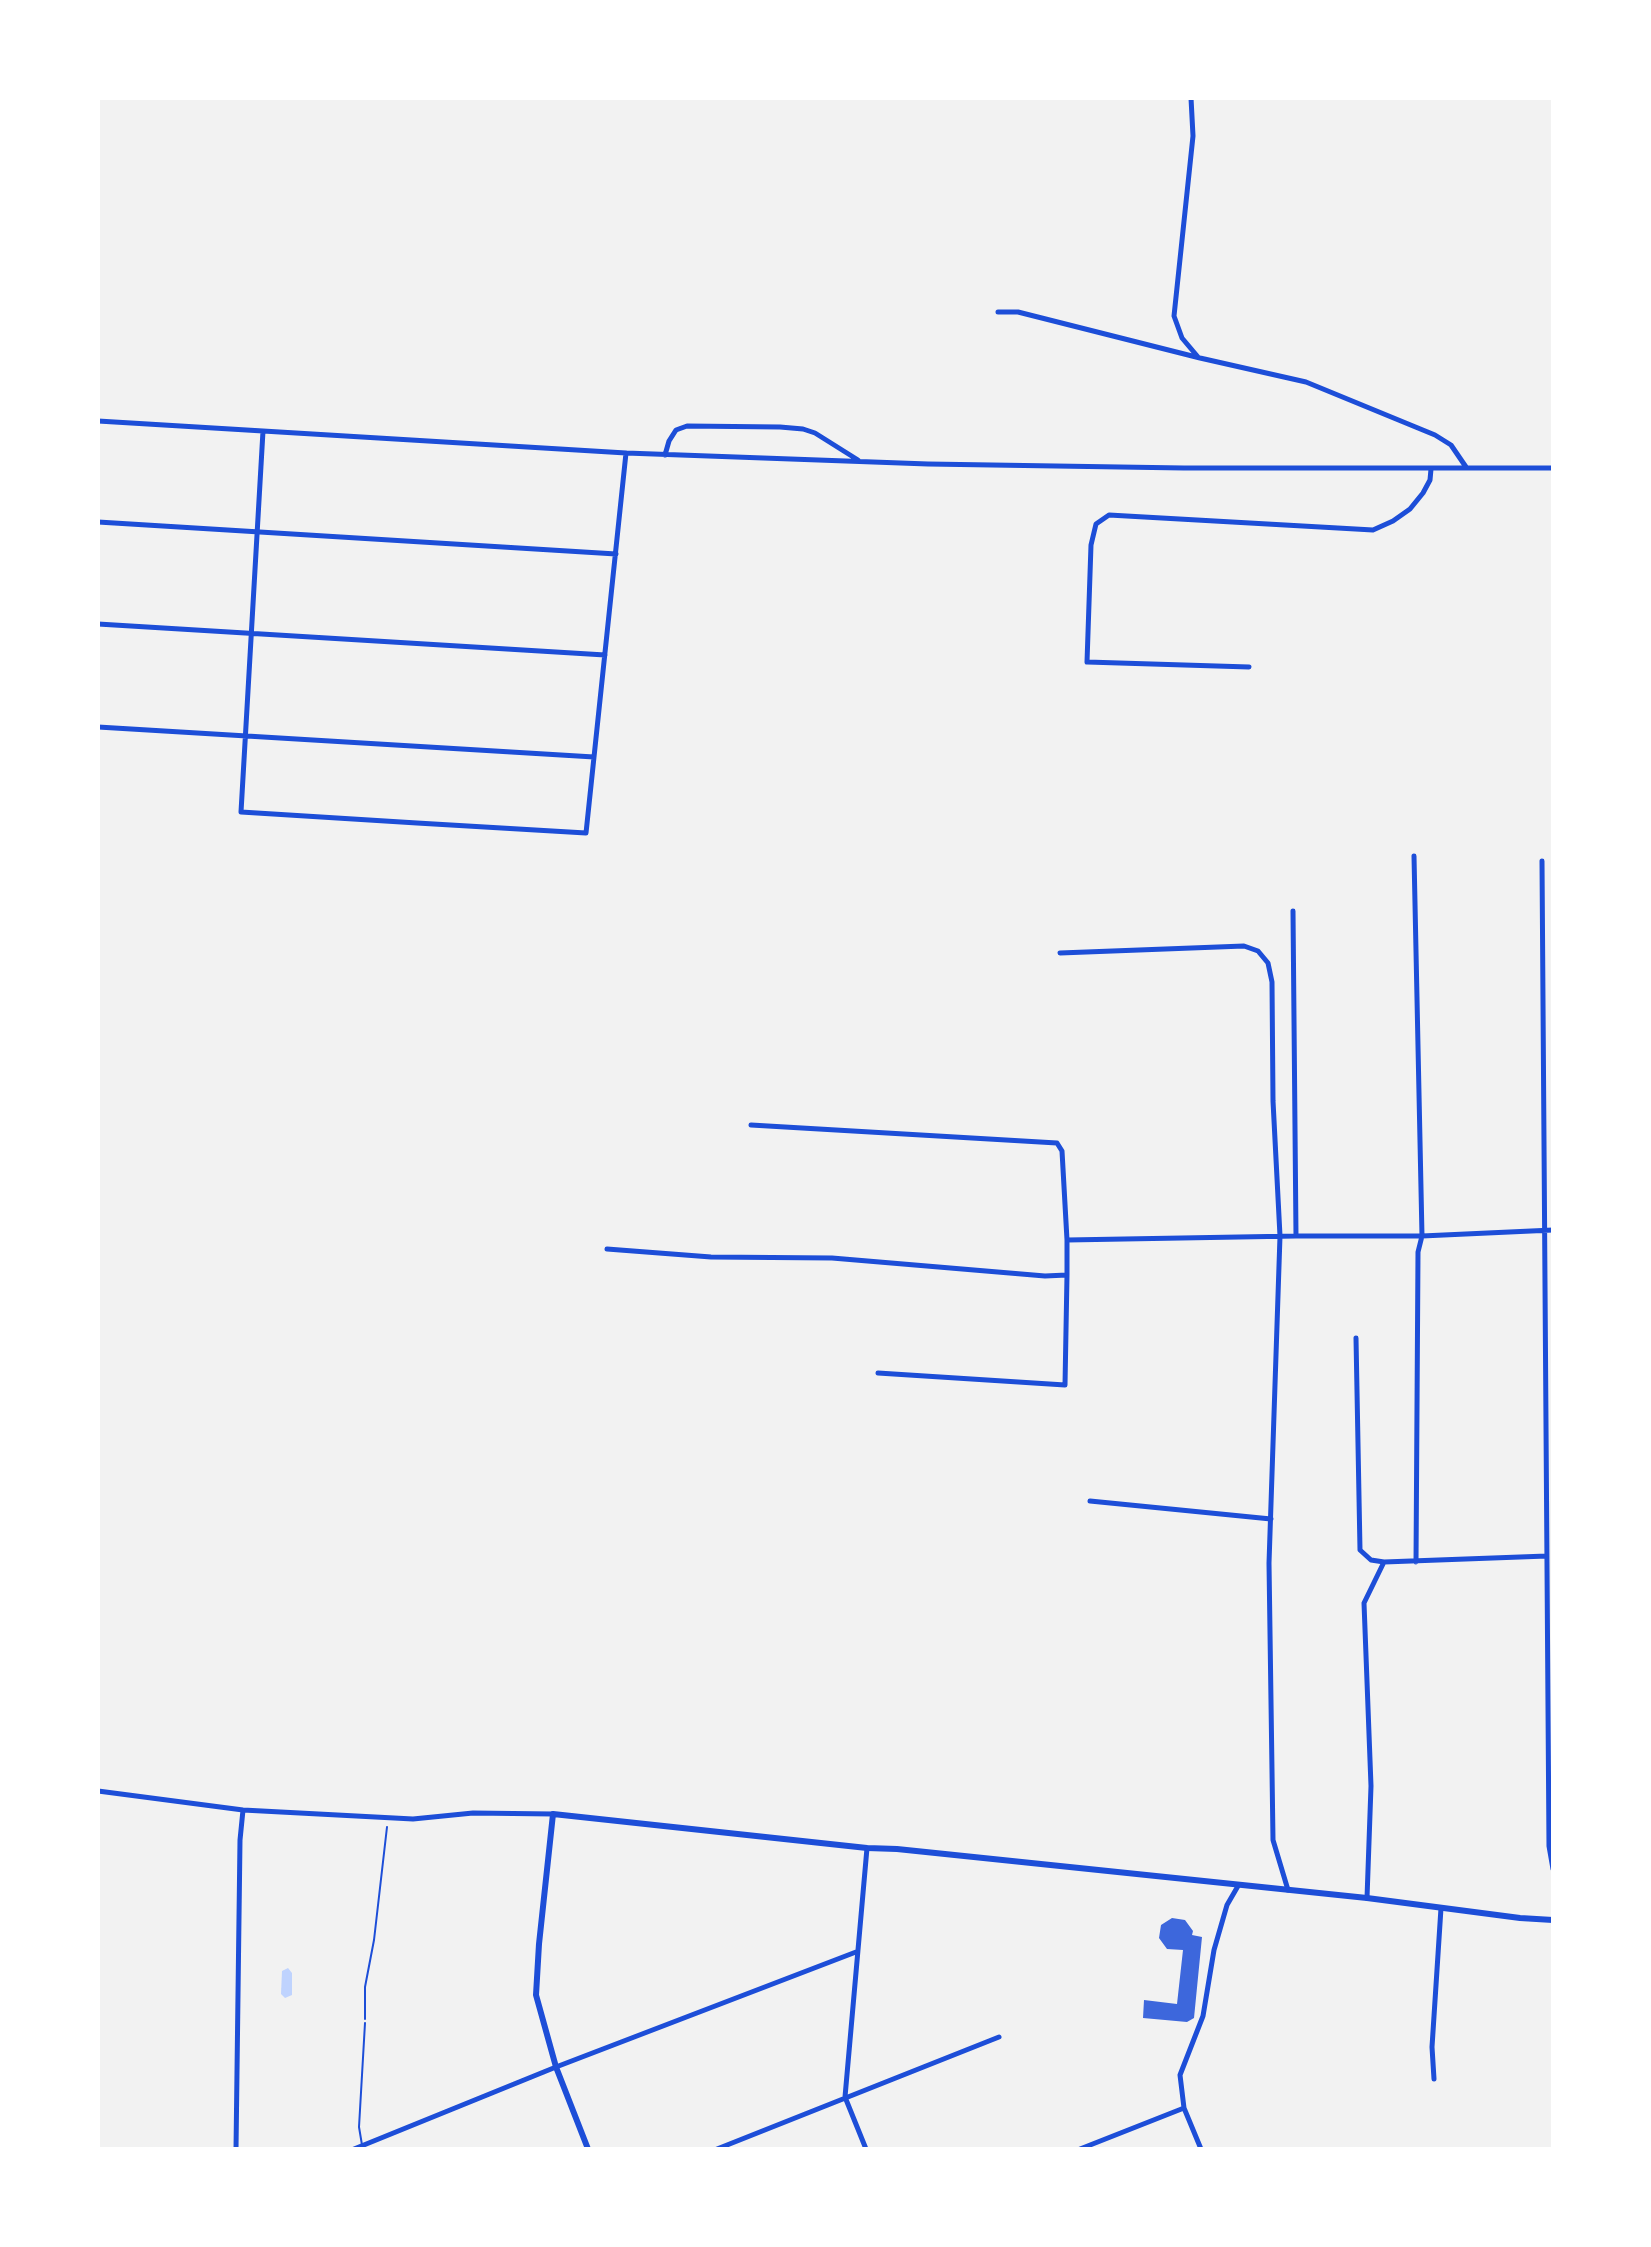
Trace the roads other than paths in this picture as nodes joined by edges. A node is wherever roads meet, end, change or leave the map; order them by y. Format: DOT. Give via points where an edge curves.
graph roads {
  1 [pos="1191,98"];
  2 [pos="998,312"];
  3 [pos="1200,358"];
  4 [pos="98,421"];
  5 [pos="263,431"];
  6 [pos="626,453"];
  7 [pos="665,455"];
  8 [pos="859,461"];
  9 [pos="1467,468"];
  10 [pos="1553,468"];
  11 [pos="1431,469"];
  12 [pos="98,522"];
  13 [pos="257,532"];
  14 [pos="616,554"];
  15 [pos="98,624"];
  16 [pos="251,633"];
  17 [pos="605,655"];
  18 [pos="1249,667"];
  19 [pos="98,727"];
  20 [pos="245,736"];
  21 [pos="594,757"];
  22 [pos="1414,856"];
  23 [pos="1542,861"];
  24 [pos="1293,911"];
  25 [pos="1060,953"];
  26 [pos="751,1125"];
  27 [pos="1544,1230"];
  28 [pos="1553,1230"];
  29 [pos="1280,1236"];
  30 [pos="1296,1236"];
  31 [pos="1422,1236"];
  32 [pos="1067,1240"];
  33 [pos="607,1249"];
  34 [pos="1067,1275"];
  35 [pos="1356,1338"];
  36 [pos="878,1373"];
  37 [pos="1090,1501"];
  38 [pos="1271,1519"];
  39 [pos="1547,1556"];
  40 [pos="1384,1562"];
  41 [pos="1416,1562"];
  42 [pos="98,1791"];
  43 [pos="243,1810"];
  44 [pos="553,1814"];
  45 [pos="867,1848"];
  46 [pos="1553,1869"];
  47 [pos="1238,1886"];
  48 [pos="1289,1891"];
  49 [pos="1367,1898"];
  50 [pos="1441,1908"];
  51 [pos="1553,1920"];
  52 [pos="856,1952"];
  53 [pos="365,2023"];
  54 [pos="999,2037"];
  55 [pos="556,2067"];
  56 [pos="1434,2079"];
  57 [pos="845,2097"];
  58 [pos="1184,2108"];
  59 [pos="362,2145"];
  60 [pos="236,2149"];
  61 [pos="354,2149"];
  62 [pos="588,2149"];
  63 [pos="717,2149"];
  64 [pos="866,2149"];
  65 [pos="1080,2149"];
  66 [pos="1201,2149"];
  1 -- 3 [label="street" via="1193,136 1174,316 1182,338"];
  2 -- 3 [label="street" via="1018,312"];
  3 -- 9 [label="street" via="1306,382 1400,420 1451,445"];
  4 -- 5 [label="street"];
  5 -- 6 [label="street"];
  5 -- 13 [label="street"];
  6 -- 7 [label="street"];
  6 -- 14 [label="street"];
  7 -- 8 [label="street"];
  7 -- 8 [label="street" via="676,430 687,426 780,427 815,433"];
  8 -- 11 [label="street"];
  9 -- 10 [label="street"];
  9 -- 11 [label="street"];
  11 -- 18 [label="street" via="1423,493 1410,509 1373,530 1109,515 1096,524 1087,662"];
  12 -- 13 [label="street"];
  13 -- 14 [label="street"];
  13 -- 16 [label="street"];
  14 -- 17 [label="street"];
  15 -- 16 [label="street"];
  16 -- 17 [label="street"];
  16 -- 20 [label="street"];
  17 -- 21 [label="street"];
  19 -- 20 [label="street"];
  20 -- 21 [label="street"];
  20 -- 21 [label="street" via="241,812 586,833"];
  22 -- 31 [label="street"];
  23 -- 27 [label="street"];
  24 -- 30 [label="street"];
  25 -- 29 [label="street" via="1244,946 1258,951 1268,963"];
  26 -- 32 [label="street" via="1057,1143 1062,1151"];
  27 -- 28 [label="street"];
  27 -- 31 [label="street"];
  27 -- 39 [label="street"];
  29 -- 30 [label="street"];
  29 -- 32 [label="street"];
  29 -- 38 [label="street"];
  30 -- 31 [label="street"];
  31 -- 41 [label="street"];
  32 -- 34 [label="street"];
  33 -- 34 [label="street"];
  34 -- 36 [label="street" via="1065,1385"];
  35 -- 40 [label="street" via="1360,1550 1371,1560"];
  37 -- 38 [label="street"];
  38 -- 48 [label="street" via="1273,1840"];
  39 -- 41 [label="street"];
  39 -- 46 [label="street"];
  40 -- 41 [label="street"];
  40 -- 49 [label="street" via="1364,1603 1371,1786"];
  42 -- 43 [label="street"];
  43 -- 44 [label="street" via="413,1819"];
  43 -- 60 [label="street"];
  44 -- 45 [label="street"];
  44 -- 55 [label="street" via="536,1995"];
  45 -- 47 [label="street"];
  45 -- 52 [label="street"];
  47 -- 48 [label="street"];
  47 -- 58 [label="street" via="1227,1905 1203,2016 1180,2075"];
  48 -- 49 [label="street"];
  49 -- 50 [label="street"];
  50 -- 51 [label="street"];
  50 -- 56 [label="street"];
  52 -- 55 [label="street"];
  52 -- 57 [label="street"];
  53 -- 59 [label="lane"];
  54 -- 57 [label="street"];
  55 -- 59 [label="street"];
  55 -- 62 [label="street"];
  57 -- 63 [label="street"];
  57 -- 64 [label="street"];
  58 -- 65 [label="street"];
  58 -- 66 [label="street"];
  59 -- 61 [label="street"];
}
